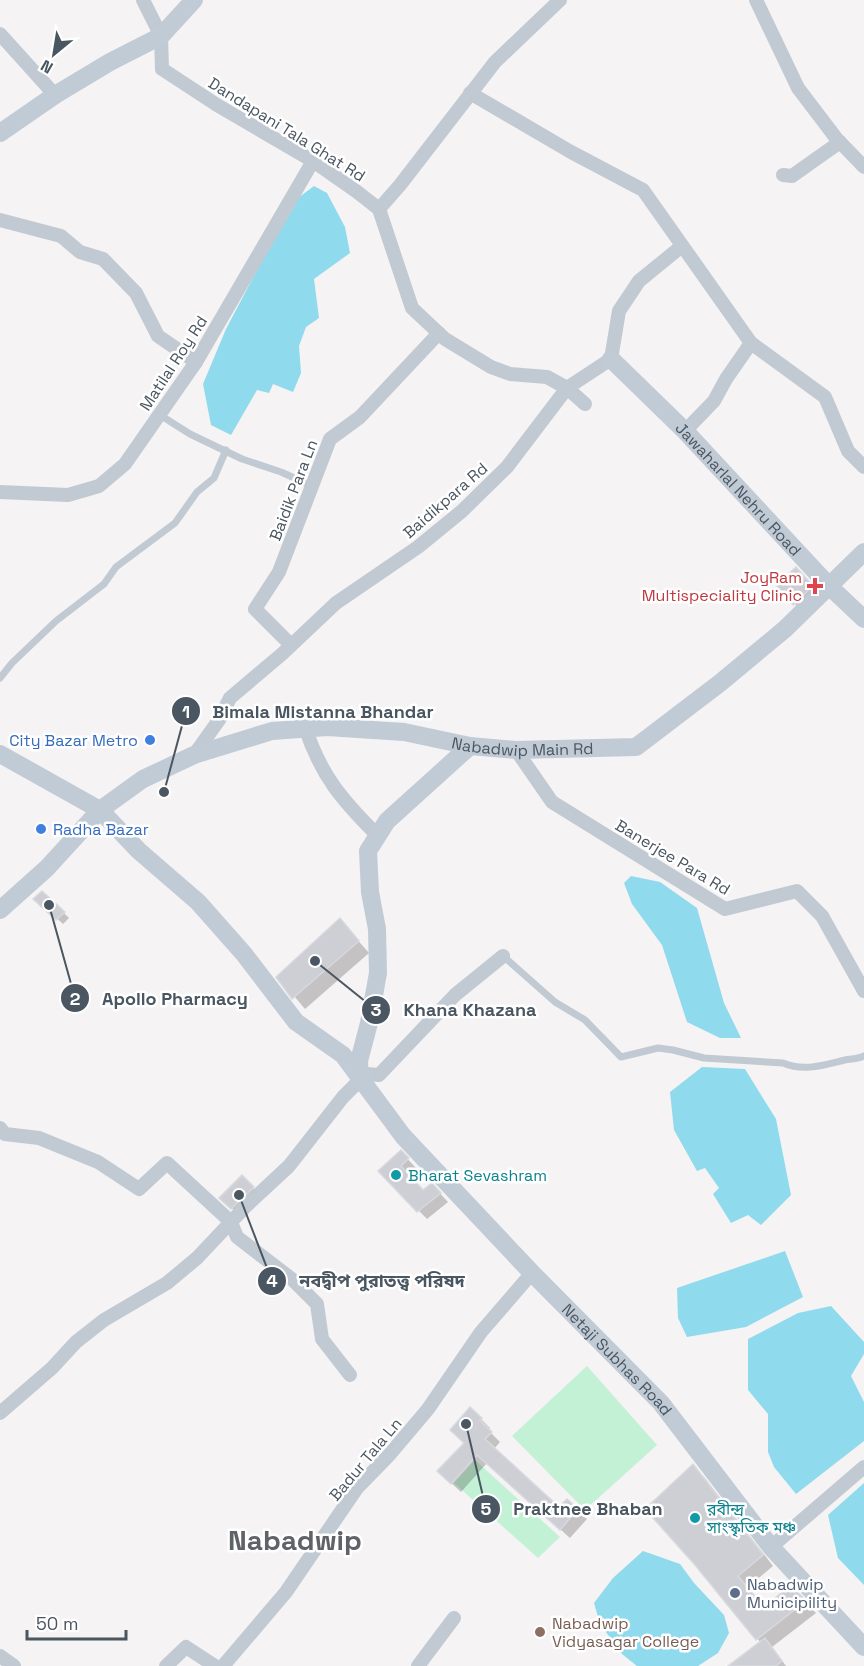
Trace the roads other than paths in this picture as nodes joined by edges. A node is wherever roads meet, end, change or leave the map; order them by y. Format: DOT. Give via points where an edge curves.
graph roads {
  1 [pos="143,0"];
  2 [pos="194,0"];
  3 [pos="560,0"];
  4 [pos="756,0"];
  5 [pos="0,34"];
  6 [pos="161,36"];
  7 [pos="470,93"];
  8 [pos="55,95"];
  9 [pos="0,133"];
  10 [pos="840,142"];
  11 [pos="313,161"];
  12 [pos="864,167"];
  13 [pos="783,175"];
  14 [pos="378,209"];
  15 [pos="0,220"];
  16 [pos="682,246"];
  17 [pos="439,333"];
  18 [pos="751,343"];
  19 [pos="611,359"];
  20 [pos="196,362"];
  21 [pos="567,388"];
  22 [pos="585,404"];
  23 [pos="160,415"];
  24 [pos="685,431"];
  25 [pos="226,450"];
  26 [pos="864,466"];
  27 [pos="312,486"];
  28 [pos="0,492"];
  29 [pos="864,552"];
  30 [pos="830,587"];
  31 [pos="864,619"];
  32 [pos="291,645"];
  33 [pos="0,678"];
  34 [pos="305,728"];
  35 [pos="470,746"];
  36 [pos="516,750"];
  37 [pos="0,754"];
  38 [pos="194,755"];
  39 [pos="100,810"];
  40 [pos="378,836"];
  41 [pos="0,910"];
  42 [pos="503,956"];
  43 [pos="864,991"];
  44 [pos="864,1056"];
  45 [pos="363,1077"];
  46 [pos="0,1128"];
  47 [pos="232,1226"];
  48 [pos="532,1273"];
  49 [pos="350,1375"];
  50 [pos="0,1413"];
  51 [pos="864,1467"];
  52 [pos="771,1547"];
  53 [pos="454,1618"];
  54 [pos="864,1647"];
  55 [pos="0,1656"];
  56 [pos="14,1666"];
  57 [pos="166,1666"];
  58 [pos="215,1666"];
  59 [pos="223,1666"];
  60 [pos="418,1666"];
  1 -- 6 [label="street, Dandapani Tala Ghat Rd"];
  2 -- 6 [label="main road"];
  3 -- 7 [label="street" via="495,62"];
  4 -- 10 [label="street" via="798,88"];
  5 -- 8 [label="street"];
  6 -- 8 [label="main road"];
  6 -- 11 [label="street, Dandapani Tala Ghat Rd" via="162,69"];
  7 -- 14 [label="street"];
  7 -- 16 [label="street" via="643,190"];
  8 -- 9 [label="main road"];
  10 -- 12 [label="street"];
  10 -- 13 [label="street" via="792,176"];
  11 -- 14 [label="street, Dandapani Tala Ghat Rd"];
  11 -- 20 [label="street, Matilal Roy Rd"];
  14 -- 17 [label="street" via="412,308"];
  15 -- 20 [label="street" via="61,236 80,252 103,259 136,293 158,336"];
  16 -- 18 [label="street"];
  16 -- 19 [label="street" via="639,280 619,311"];
  17 -- 21 [label="street" via="491,367 510,374 547,376"];
  17 -- 27 [label="street, Baidik Para Ln" via="360,417 330,439"];
  18 -- 24 [label="street" via="714,401"];
  18 -- 26 [label="street" via="825,397 848,452"];
  19 -- 21 [label="street, Baidikpara Rd"];
  19 -- 24 [label="main road, Jawaharlal Nehru Road"];
  20 -- 23 [label="street, Matilal Roy Rd"];
  21 -- 22 [label="street"];
  21 -- 32 [label="street, Baidikpara Rd" via="507,467 462,511 418,547 336,603"];
  23 -- 25 [label="lane"];
  23 -- 28 [label="street, Matilal Roy Rd" via="125,464 99,486 68,495"];
  24 -- 30 [label="main road, Jawaharlal Nehru Road"];
  25 -- 27 [label="lane"];
  25 -- 33 [label="lane" via="214,478 197,492 175,523 116,567 104,584 56,621"];
  27 -- 32 [label="street, Baidik Para Ln" via="279,573 255,609"];
  29 -- 30 [label="main road, Nabadwip Main Rd"];
  30 -- 31 [label="main road, Jawaharlal Nehru Road"];
  30 -- 36 [label="main road, Nabadwip Main Rd" via="720,683 636,747"];
  32 -- 38 [label="street, Baidikpara Rd" via="230,698"];
  34 -- 35 [label="main road, Nabadwip Main Rd" via="404,732"];
  34 -- 38 [label="main road, Nabadwip Main Rd" via="272,731"];
  34 -- 40 [label="street" via="332,785"];
  35 -- 36 [label="main road, Nabadwip Main Rd"];
  35 -- 40 [label="main road" via="387,821"];
  36 -- 43 [label="street, Banerjee Para Rd" via="552,802 725,909 797,891 822,916"];
  37 -- 39 [label="main road"];
  38 -- 39 [label="main road, Nabadwip Main Rd" via="144,779"];
  39 -- 41 [label="main road, Nabadwip Main Rd" via="47,868"];
  39 -- 45 [label="main road, Netaji Subhas Road" via="139,851 198,902 296,1022 343,1055"];
  40 -- 45 [label="main road" via="368,851 378,974 359,1061"];
  42 -- 44 [label="lane" via="546,995 585,1020 621,1057 658,1048 704,1058 815,1068"];
  42 -- 45 [label="street" via="455,995 379,1075"];
  45 -- 47 [label="street" via="289,1166"];
  45 -- 48 [label="main road, Netaji Subhas Road" via="403,1136"];
  46 -- 47 [label="street" via="5,1134 39,1138 98,1162 139,1189 166,1163"];
  47 -- 49 [label="street" via="237,1237 317,1304 322,1339"];
  47 -- 50 [label="street" via="167,1283 104,1320 76,1342"];
  48 -- 52 [label="main road, Netaji Subhas Road" via="661,1403"];
  48 -- 59 [label="street, Badur Tala Ln" via="481,1332 428,1409 357,1488 286,1592"];
  51 -- 52 [label="street"];
  52 -- 54 [label="main road, Netaji Subhas Road"];
  53 -- 60 [label="street"];
  55 -- 56 [label="street"];
  57 -- 58 [label="street" via="186,1647"];
}
